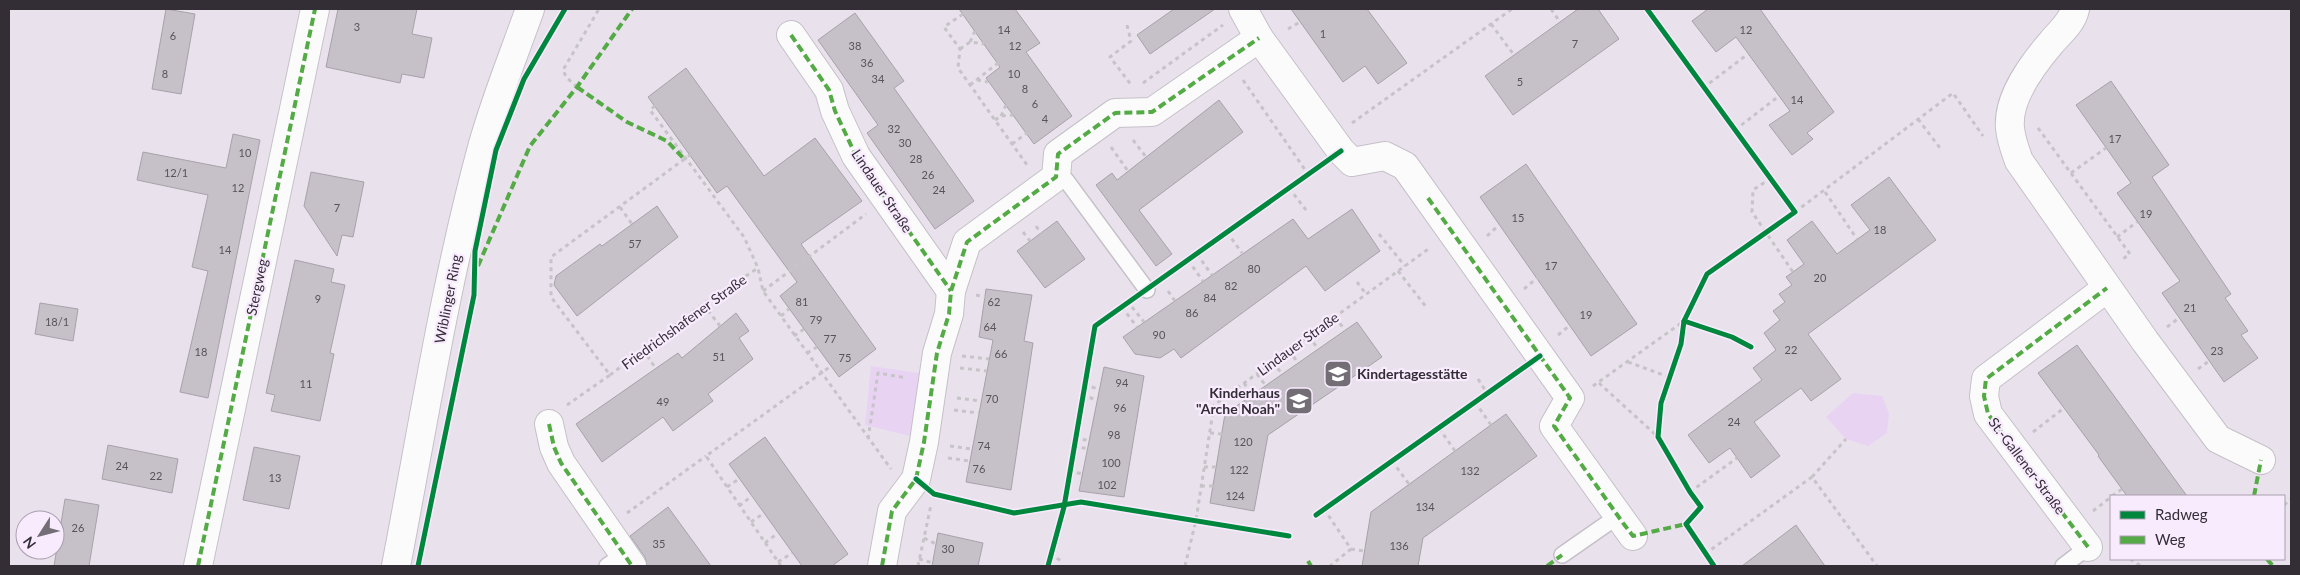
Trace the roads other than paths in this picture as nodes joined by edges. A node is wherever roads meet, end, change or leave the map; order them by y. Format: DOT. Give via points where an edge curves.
graph roads {
  1 [pos="315,9"];
  2 [pos="530,9"];
  3 [pos="543,9"];
  4 [pos="1243,9"];
  5 [pos="2075,9"];
  6 [pos="791,35"];
  7 [pos="520,37"];
  8 [pos="1258,38"];
  9 [pos="1050,183"];
  10 [pos="2104,282"];
  11 [pos="1147,290"];
  12 [pos="951,291"];
  13 [pos="549,424"];
  14 [pos="2261,460"];
  15 [pos="1626,526"];
  16 [pos="2088,547"];
  17 [pos="1562,555"];
  18 [pos="621,562"];
  19 [pos="198,566"];
  20 [pos="396,566"];
  21 [pos="882,566"];
  22 [pos="2063,566"];
  1 -- 19 [label="street, Stergweg"];
  2 -- 7 [label="street, Wiblinger Ring"];
  3 -- 7 [label="street, Wiblinger Ring"];
  4 -- 8 [label="street"];
  5 -- 10 [label="street" via="2023,83 2012,107 2010,126 2019,161"];
  6 -- 12 [label="street, Lindauer Straße" via="827,87 856,156"];
  7 -- 20 [label="street, Wiblinger Ring" via="504,74 483,145 456,259"];
  8 -- 9 [label="street" via="1152,112 1115,113 1058,154"];
  8 -- 15 [label="street" via="1352,162 1385,156 1405,166 1570,398 1554,426"];
  9 -- 11 [label="lane" via="1066,180"];
  9 -- 12 [label="street" via="967,242"];
  10 -- 14 [label="street" via="2218,440"];
  10 -- 16 [label="street, St.-Gallener-Straße" via="1986,379 1984,396 1988,414"];
  12 -- 21 [label="street" via="916,479 892,511"];
  13 -- 18 [label="street" via="561,463 605,528"];
  15 -- 17 [label="lane"];
  16 -- 22 [label="lane, St.-Gallener-Straße"];
}
